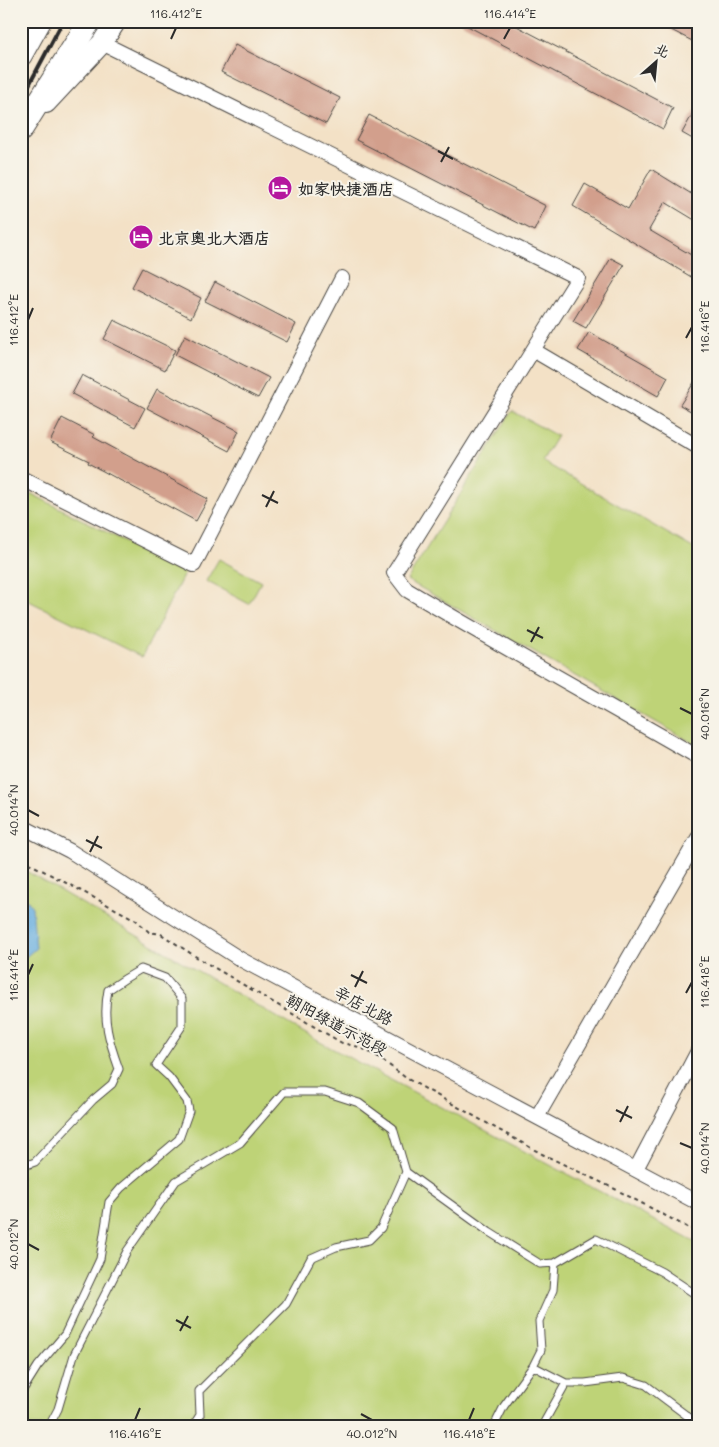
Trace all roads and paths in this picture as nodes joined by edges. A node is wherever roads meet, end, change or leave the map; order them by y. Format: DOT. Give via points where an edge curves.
graph roads {
  1 [pos="40,21"];
  2 [pos="90,21"];
  3 [pos="108,21"];
  4 [pos="116,21"];
  5 [pos="102,43"];
  6 [pos="21,55"];
  7 [pos="23,127"];
  8 [pos="342,278"];
  9 [pos="533,350"];
  10 [pos="698,447"];
  11 [pos="21,478"];
  12 [pos="698,757"];
  13 [pos="21,826"];
  14 [pos="698,838"];
  15 [pos="21,859"];
  16 [pos="698,1051"];
  17 [pos="537,1117"];
  18 [pos="21,1167"];
  19 [pos="636,1170"];
  20 [pos="406,1172"];
  21 [pos="698,1203"];
  22 [pos="698,1233"];
  23 [pos="555,1263"];
  24 [pos="698,1296"];
  25 [pos="533,1366"];
  26 [pos="566,1383"];
  27 [pos="21,1393"];
  28 [pos="698,1424"];
  29 [pos="49,1426"];
  30 [pos="194,1426"];
  31 [pos="494,1426"];
  32 [pos="542,1426"];
  1 -- 6 [label="main road"];
  2 -- 7 [label="main road"];
  3 -- 5 [label="street"];
  4 -- 5 [label="street"];
  5 -- 7 [label="street"];
  5 -- 9 [label="street" via="578,278"];
  8 -- 11 [label="street" via="194,565"];
  9 -- 10 [label="street"];
  9 -- 12 [label="street" via="394,573 407,590"];
  13 -- 17 [label="street, 辛店北路" via="70,851 240,959"];
  14 -- 17 [label="street"];
  15 -- 22 [label="path, 朝阳绿道示范段" via="136,920 150,932 161,934 342,1042 378,1056 406,1078 542,1154"];
  16 -- 19 [label="street"];
  17 -- 19 [label="street, 辛店北路"];
  18 -- 27 [label="lane" via="35,1162 112,1084 119,1069 107,1035 104,1008 108,990 141,969 165,978 182,999 182,1026 156,1065 187,1101 189,1111 179,1139 109,1202 100,1259 65,1334 38,1366"];
  19 -- 21 [label="street, 辛店北路"];
  20 -- 23 [label="lane" via="540,1264"];
  20 -- 29 [label="lane" via="392,1128 359,1103 324,1092 284,1092 240,1143 176,1181 128,1251 74,1355 58,1409"];
  20 -- 30 [label="lane" via="381,1228 369,1240 336,1247 311,1258 286,1304 199,1391 200,1415"];
  23 -- 24 [label="lane" via="596,1239 662,1272"];
  23 -- 25 [label="lane" via="553,1290 539,1321 541,1350"];
  25 -- 26 [label="lane"];
  25 -- 31 [label="lane" via="504,1406"];
  26 -- 28 [label="lane" via="623,1378 646,1385"];
  26 -- 32 [label="lane"];
}
